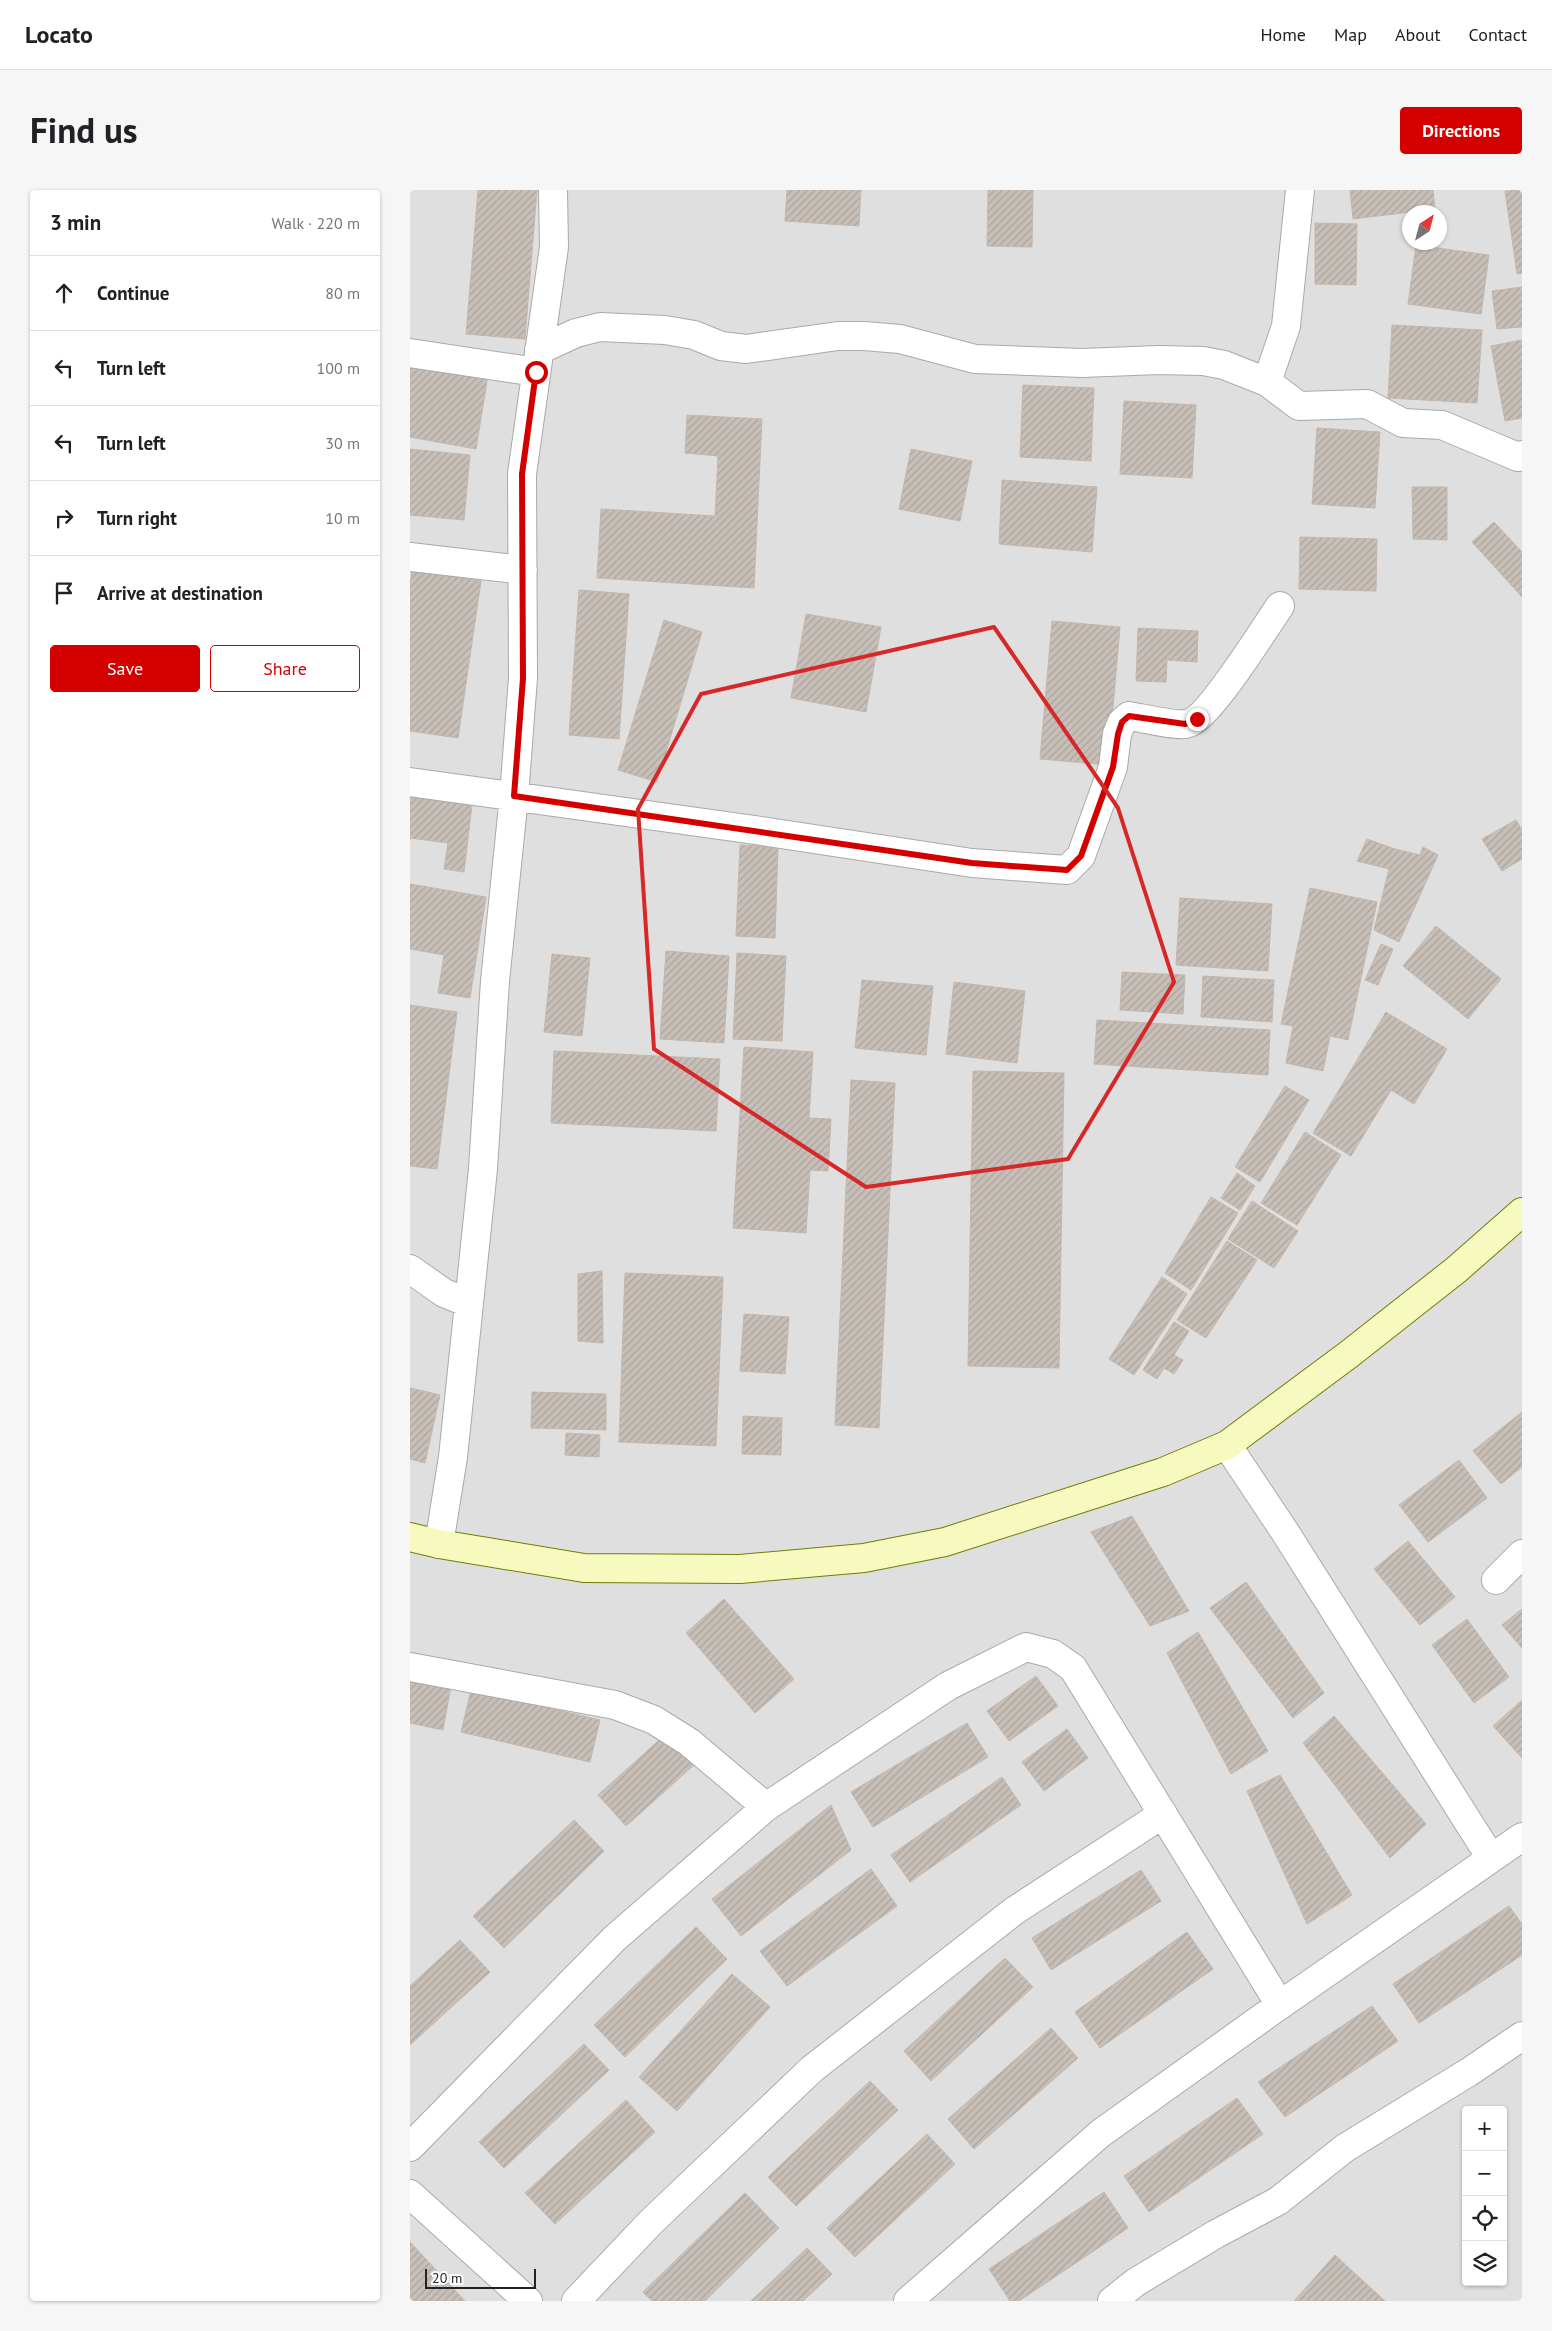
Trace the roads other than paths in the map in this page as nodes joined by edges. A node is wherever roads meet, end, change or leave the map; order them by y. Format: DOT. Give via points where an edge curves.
graph roads {
  1 [pos="553,190"];
  2 [pos="1300,190"];
  3 [pos="410,353"];
  4 [pos="538,361"];
  5 [pos="1267,382"];
  6 [pos="1522,455"];
  7 [pos="410,557"];
  8 [pos="523,570"];
  9 [pos="1280,606"];
  10 [pos="410,782"];
  11 [pos="514,796"];
  12 [pos="1522,1212"];
  13 [pos="410,1269"];
  14 [pos="469,1303"];
  15 [pos="1228,1445"];
  16 [pos="410,1536"];
  17 [pos="440,1544"];
  18 [pos="1522,1554"];
  19 [pos="1496,1580"];
  20 [pos="410,1667"];
  21 [pos="766,1807"];
  22 [pos="1163,1814"];
  23 [pos="1522,1837"];
  24 [pos="1491,1858"];
  25 [pos="1280,2005"];
  26 [pos="1522,2036"];
  27 [pos="410,2147"];
  28 [pos="410,2194"];
  29 [pos="528,2301"];
  30 [pos="576,2301"];
  31 [pos="908,2301"];
  32 [pos="1112,2301"];
  1 -- 4 [label="street" via="554,247"];
  2 -- 5 [label="street" via="1286,326"];
  3 -- 4 [label="street"];
  4 -- 5 [label="street" via="576,333 600,327 666,330 694,335 721,346 746,349 838,336 864,336 900,339 975,359 1082,363 1203,361 1224,365"];
  4 -- 8 [label="street" via="522,474"];
  5 -- 6 [label="street" via="1299,406 1367,404 1403,423 1442,425 1518,457"];
  7 -- 8 [label="street"];
  8 -- 11 [label="street" via="523,678"];
  9 -- 11 [label="street" via="1241,664 1197,719 1185,724 1129,716 1122,722 1113,767 1081,856 1067,870 972,863"];
  10 -- 11 [label="street"];
  11 -- 14 [label="street" via="495,981 483,1169"];
  12 -- 15 [label="main road" via="1456,1270"];
  13 -- 14 [label="street" via="444,1292"];
  14 -- 17 [label="street"];
  15 -- 17 [label="main road" via="1163,1472 955,1539 864,1558 740,1569 584,1568"];
  15 -- 24 [label="street"];
  16 -- 17 [label="main road"];
  18 -- 19 [label="street"];
  20 -- 21 [label="street" via="615,1705 654,1720 690,1742"];
  21 -- 22 [label="street" via="948,1686 1026,1647 1053,1654 1073,1668"];
  21 -- 27 [label="street" via="615,1938"];
  22 -- 25 [label="street"];
  22 -- 30 [label="street" via="1014,1911 812,2069 651,2222"];
  23 -- 24 [label="street"];
  24 -- 25 [label="street"];
  25 -- 31 [label="street" via="1101,2133"];
  26 -- 32 [label="street" via="1345,2148 1278,2201 1144,2277"];
  28 -- 29 [label="street"];
}
